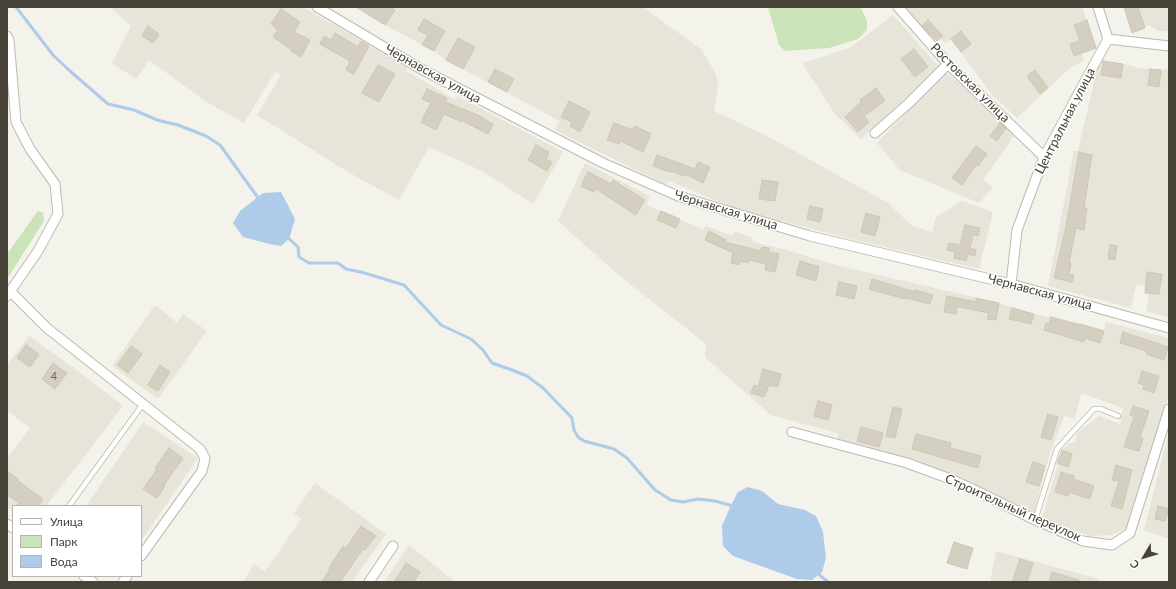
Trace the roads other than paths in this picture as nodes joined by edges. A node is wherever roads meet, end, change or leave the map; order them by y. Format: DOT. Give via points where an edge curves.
graph roads {
  1 [pos="317,7"];
  2 [pos="898,7"];
  3 [pos="1098,7"];
  4 [pos="7,36"];
  5 [pos="1108,39"];
  6 [pos="1169,46"];
  7 [pos="948,64"];
  8 [pos="875,133"];
  9 [pos="1044,157"];
  10 [pos="1011,284"];
  11 [pos="8,293"];
  12 [pos="1169,328"];
  13 [pos="143,404"];
  14 [pos="1169,409"];
  15 [pos="1118,416"];
  16 [pos="792,432"];
  17 [pos="70,505"];
  18 [pos="1035,520"];
  19 [pos="393,546"];
  20 [pos="142,555"];
  21 [pos="369,582"];
  1 -- 10 [label="street, Чернавская улица" via="421,69 603,163 678,196 810,236"];
  2 -- 7 [label="street, Ростовская улица"];
  3 -- 5 [label="street"];
  4 -- 11 [label="street" via="16,122 30,149 55,184 58,214 38,251"];
  5 -- 6 [label="street"];
  5 -- 9 [label="street, Центральная улица"];
  7 -- 8 [label="street"];
  7 -- 9 [label="street, Ростовская улица"];
  9 -- 10 [label="street, Центральная улица" via="1017,230"];
  10 -- 12 [label="street, Чернавская улица"];
  11 -- 13 [label="street" via="47,328"];
  13 -- 17 [label="lane"];
  13 -- 20 [label="street" via="200,449 205,458 202,471"];
  14 -- 18 [label="street, Строительный переулок" via="1130,534 1112,545 1083,541"];
  15 -- 18 [label="lane" via="1094,409 1057,449"];
  16 -- 18 [label="street, Строительный переулок" via="907,464 953,480"];
  19 -- 21 [label="street"];
}
